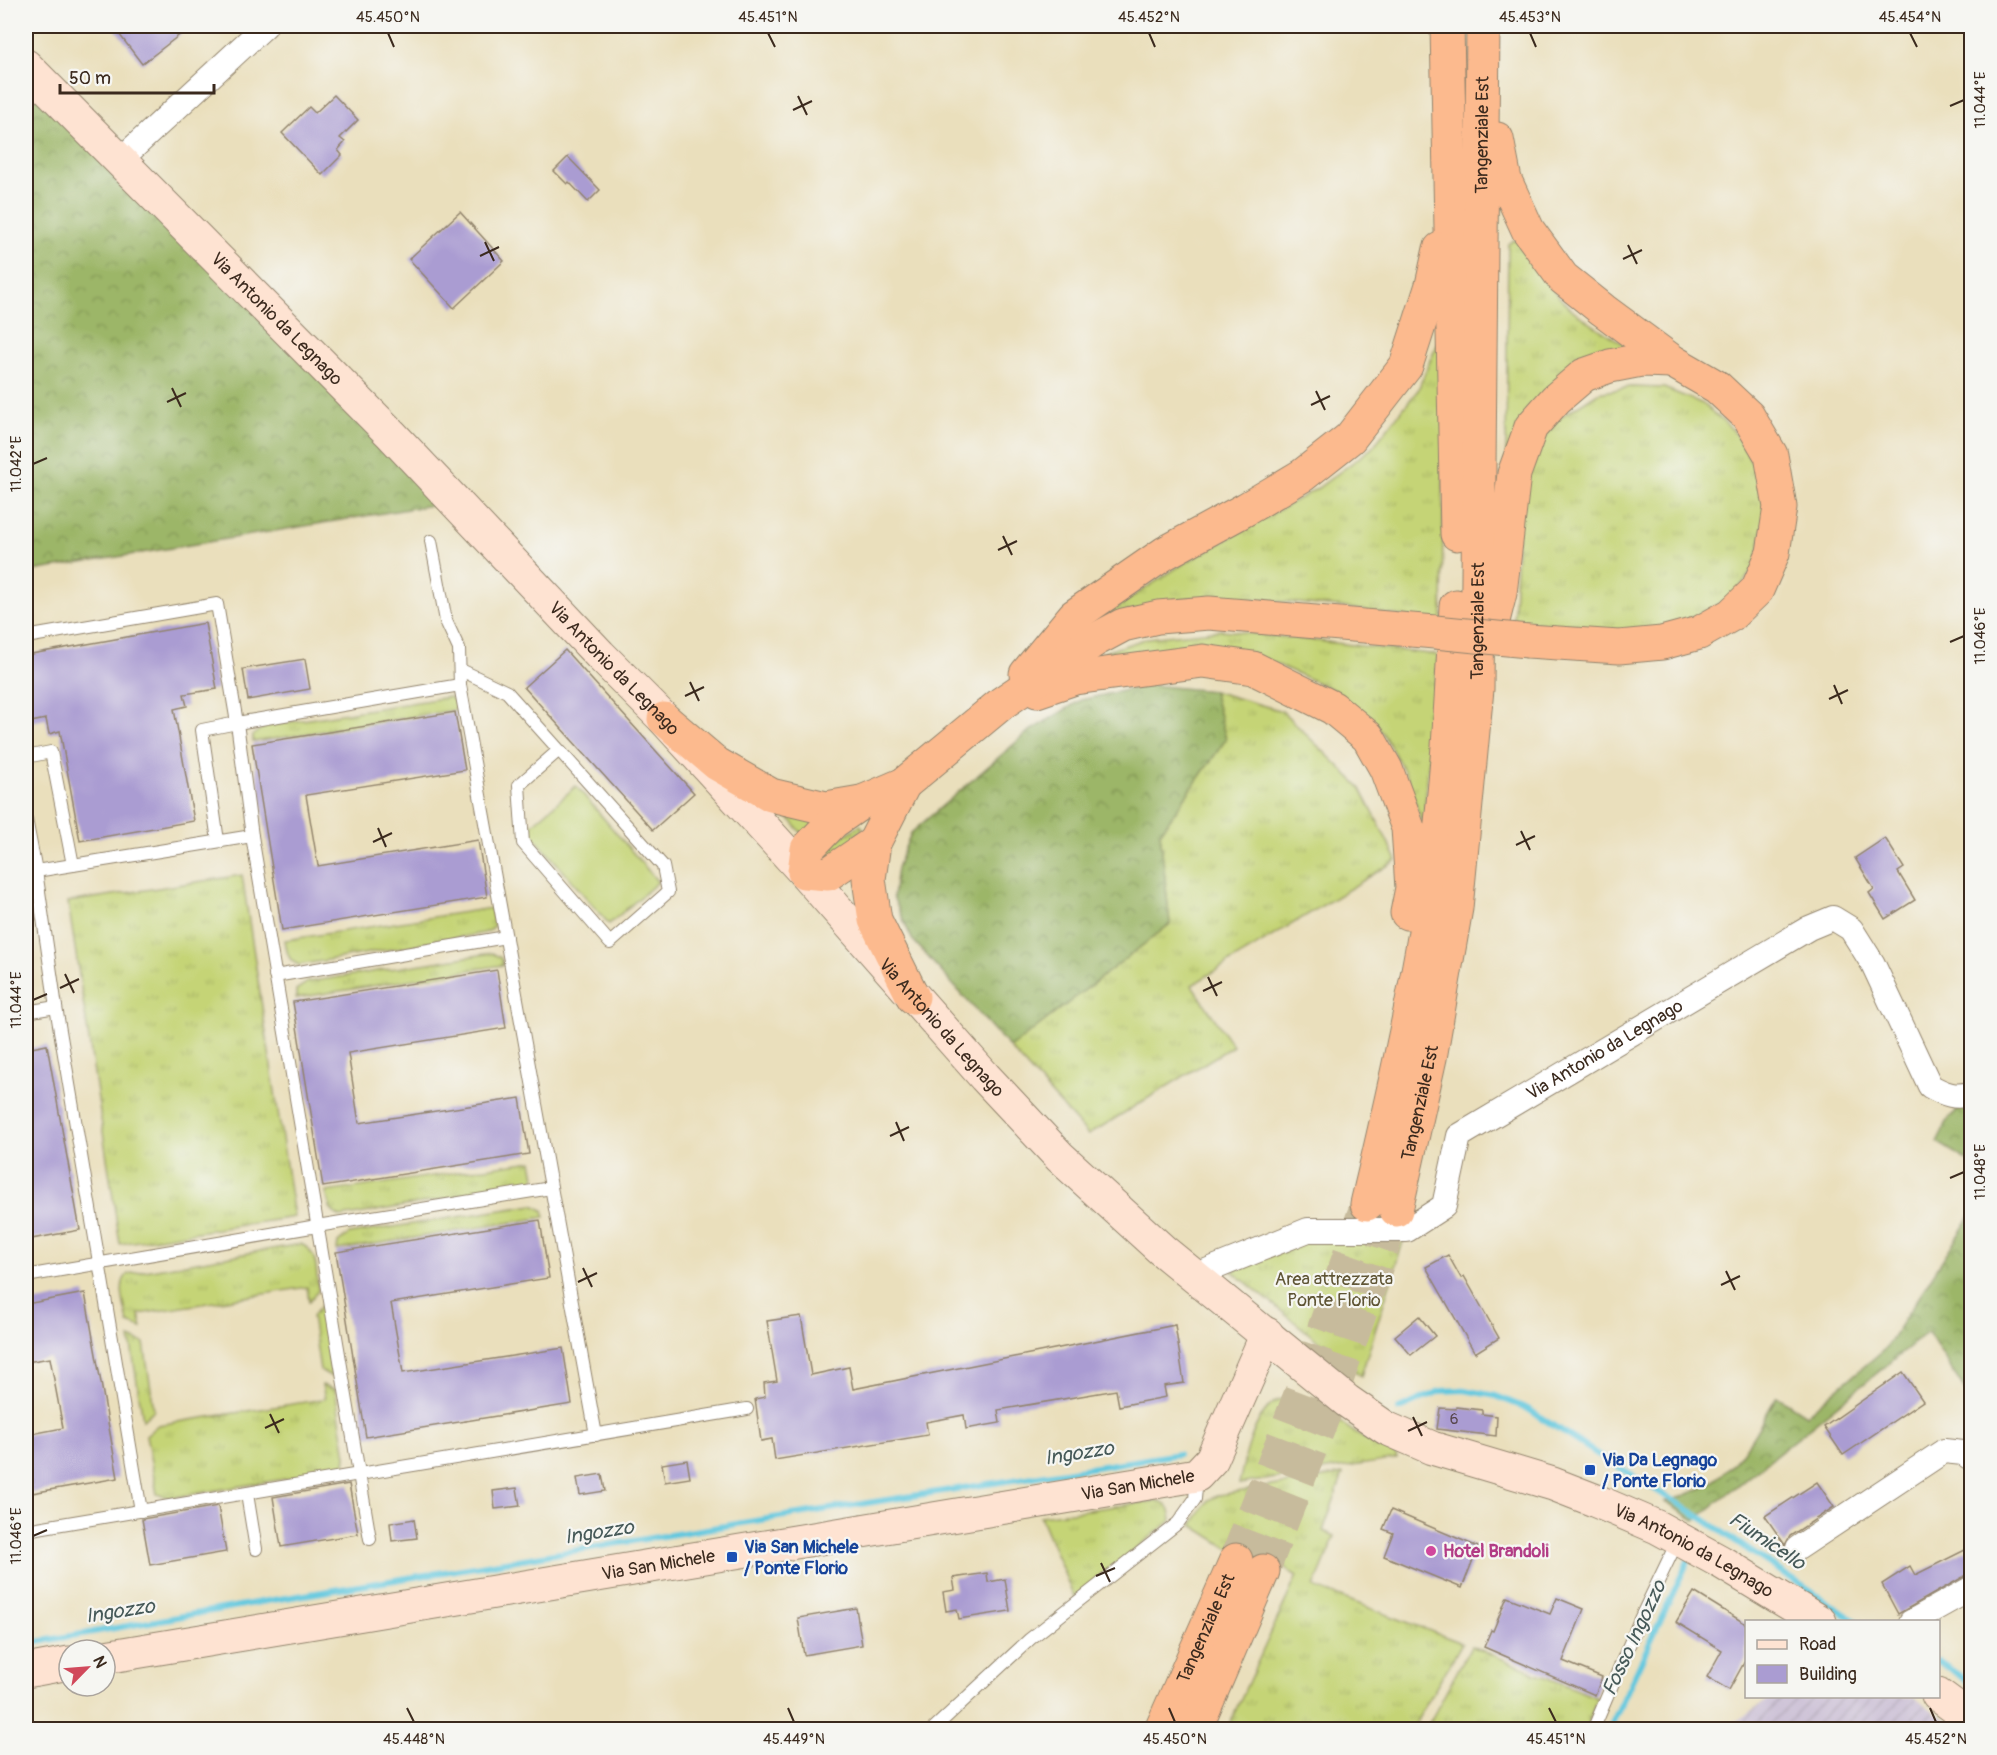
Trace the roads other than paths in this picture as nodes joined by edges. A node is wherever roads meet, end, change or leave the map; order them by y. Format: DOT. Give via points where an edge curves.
graph roads {
  1 [pos="265,26"];
  2 [pos="1447,26"];
  3 [pos="1483,26"];
  4 [pos="26,66"];
  5 [pos="1484,76"];
  6 [pos="119,161"];
  7 [pos="1451,203"];
  8 [pos="1672,361"];
  9 [pos="431,541"];
  10 [pos="26,637"];
  11 [pos="461,670"];
  12 [pos="460,685"];
  13 [pos="1477,689"];
  14 [pos="1002,703"];
  15 [pos="664,719"];
  16 [pos="237,723"];
  17 [pos="559,750"];
  18 [pos="26,757"];
  19 [pos="904,784"];
  20 [pos="862,802"];
  21 [pos="26,819"];
  22 [pos="252,836"];
  23 [pos="218,841"];
  24 [pos="874,843"];
  25 [pos="73,865"];
  26 [pos="36,871"];
  27 [pos="804,872"];
  28 [pos="506,937"];
  29 [pos="275,976"];
  30 [pos="913,997"];
  31 [pos="56,1007"];
  32 [pos="26,1012"];
  33 [pos="1971,1093"];
  34 [pos="1383,1138"];
  35 [pos="551,1188"];
  36 [pos="318,1226"];
  37 [pos="100,1264"];
  38 [pos="26,1276"];
  39 [pos="1194,1276"];
  40 [pos="1267,1334"];
  41 [pos="747,1408"];
  42 [pos="596,1435"];
  43 [pos="1971,1459"];
  44 [pos="360,1475"];
  45 [pos="1197,1475"];
  46 [pos="247,1494"];
  47 [pos="141,1511"];
  48 [pos="26,1530"];
  49 [pos="370,1539"];
  50 [pos="1679,1539"];
  51 [pos="1798,1548"];
  52 [pos="256,1549"];
  53 [pos="1971,1588"];
  54 [pos="1817,1620"];
  55 [pos="1915,1620"];
  56 [pos="117,1656"];
  57 [pos="57,1666"];
  58 [pos="26,1671"];
  59 [pos="1940,1697"];
  60 [pos="1971,1720"];
  61 [pos="932,1730"];
  62 [pos="1161,1730"];
  63 [pos="1195,1730"];
  64 [pos="1593,1730"];
  1 -- 6 [label="street"];
  2 -- 7 [label="highway, Tangenziale Est"];
  3 -- 5 [label="highway, Tangenziale Est"];
  4 -- 6 [label="street, Via Antonio da Legnago"];
  5 -- 8 [label="highway" via="1505,180 1528,230 1563,278"];
  5 -- 13 [label="highway, Tangenziale Est"];
  6 -- 15 [label="street, Via Antonio da Legnago" via="391,434"];
  7 -- 14 [label="highway" via="1432,285 1406,366 1350,438 1303,476 1165,554 1074,616"];
  7 -- 34 [label="highway, Tangenziale Est" via="1458,585 1452,694 1428,913"];
  8 -- 13 [label="highway" via="1641,360 1584,375 1531,427 1514,474 1500,594"];
  8 -- 14 [label="highway, bridge" via="1717,387 1748,416 1770,455 1780,507 1773,553 1757,590 1731,615 1699,633 1662,643 1619,647 1209,613 1158,616 1123,625 1095,640"];
  9 -- 11 [label="lane" via="446,621 459,649"];
  10 -- 16 [label="lane" via="217,604"];
  11 -- 12 [label="lane"];
  11 -- 17 [label="lane" via="507,692"];
  12 -- 16 [label="lane"];
  12 -- 28 [label="lane"];
  13 -- 34 [label="highway, Tangenziale Est" via="1456,908 1430,1058 1382,1207"];
  14 -- 19 [label="highway"];
  14 -- 34 [label="highway" via="1075,678 1203,661 1253,668 1333,708 1368,737 1386,769 1408,828 1412,888 1383,1046"];
  15 -- 20 [label="highway" via="717,764 771,795 826,808"];
  15 -- 27 [label="street, Via Antonio da Legnago"];
  16 -- 22 [label="lane"];
  16 -- 23 [label="lane" via="202,729"];
  17 -- 17 [label="lane" via="663,866 668,892 610,943 523,843 519,785"];
  18 -- 25 [label="lane" via="51,752"];
  19 -- 20 [label="highway"];
  19 -- 24 [label="highway"];
  20 -- 27 [label="highway" via="833,822 807,849"];
  21 -- 26 [label="lane"];
  22 -- 23 [label="lane"];
  22 -- 29 [label="lane"];
  23 -- 25 [label="lane"];
  24 -- 27 [label="highway" via="828,874"];
  24 -- 30 [label="highway" via="869,879 874,920"];
  25 -- 26 [label="lane"];
  26 -- 31 [label="lane"];
  27 -- 30 [label="street, Via Antonio da Legnago"];
  28 -- 29 [label="lane"];
  28 -- 35 [label="lane"];
  29 -- 36 [label="lane"];
  30 -- 39 [label="street, Via Antonio da Legnago" via="1060,1156"];
  31 -- 32 [label="lane"];
  31 -- 37 [label="lane"];
  33 -- 39 [label="street, Via Antonio da Legnago" via="1944,1094 1930,1086 1873,964 1851,929 1833,918 1798,934 1459,1136 1444,1206 1407,1230 1308,1230"];
  35 -- 36 [label="lane"];
  35 -- 42 [label="lane"];
  36 -- 37 [label="lane"];
  36 -- 44 [label="lane"];
  37 -- 38 [label="lane"];
  37 -- 47 [label="lane"];
  39 -- 40 [label="street, Via Antonio da Legnago"];
  40 -- 45 [label="street, Via San Michele" via="1212,1459"];
  40 -- 50 [label="street, Via Antonio da Legnago" via="1386,1428 1432,1448 1553,1484"];
  41 -- 42 [label="lane"];
  42 -- 44 [label="lane"];
  43 -- 51 [label="street" via="1963,1453 1944,1451"];
  44 -- 46 [label="lane"];
  44 -- 49 [label="lane"];
  45 -- 56 [label="street, Via San Michele"];
  45 -- 61 [label="lane" via="1195,1499 1178,1523 1030,1639"];
  46 -- 47 [label="lane"];
  46 -- 52 [label="lane"];
  47 -- 48 [label="lane"];
  50 -- 54 [label="street, Via Antonio da Legnago"];
  50 -- 64 [label="lane"];
  53 -- 55 [label="street"];
  57 -- 58 [label="street"];
  59 -- 60 [label="street"];
  62 -- 63 [label="highway, Tangenziale Est" via="1250,1566"];
}
